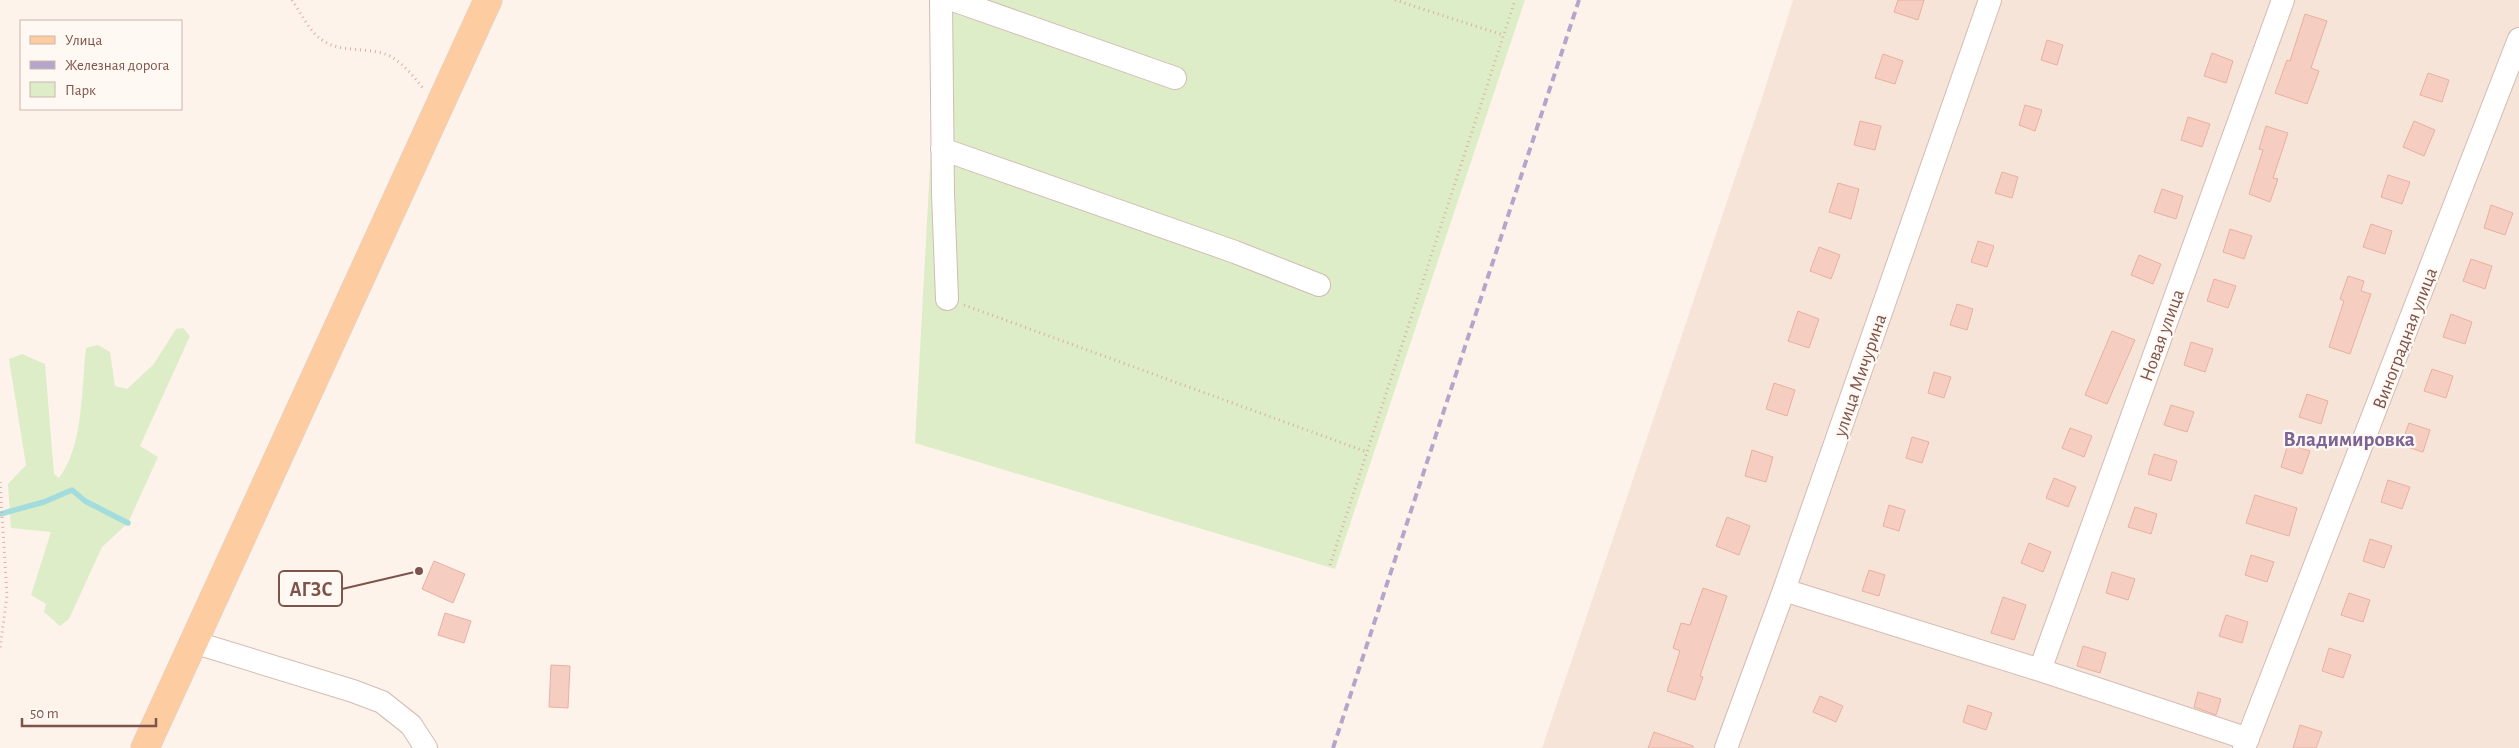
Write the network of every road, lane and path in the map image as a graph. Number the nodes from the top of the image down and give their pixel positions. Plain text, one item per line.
1 (292, 0) edge
2 (488, 0) edge
3 (941, 0) edge
4 (953, 0) edge
5 (1395, 0) edge
6 (1515, 0) edge
7 (1990, 0) edge
8 (2283, 0) edge
9 (1503, 35) junction
10 (2519, 39) edge
11 (1175, 78) dead end
12 (439, 106) junction
13 (942, 148) junction
14 (1319, 285) dead end
15 (947, 299) joint
16 (1367, 452) junction
17 (0, 482) edge
18 (1, 487) edge
19 (1, 505) edge
20 (3, 524) junction
21 (0, 528) edge
22 (1330, 565) dead end
23 (1784, 590) junction
24 (192, 642) junction
25 (0, 649) edge
26 (2040, 670) junction
27 (2246, 743) edge
28 (145, 748) edge
29 (426, 748) edge
30 (1726, 748) edge

1 - 12 path
2 - 12 main road
3 - 13 street
4 - 11 street
5 - 9 path
6 - 9 path
7 - 23 street, улица Мичурина
8 - 26 street, Новая улица
9 - 16 path
10 - 27 street, Виноградная улица
12 - 24 main road
13 - 14 street
13 - 15 street
15 - 16 path
16 - 22 path
17 - 18 path
18 - 19 path
19 - 20 path
20 - 21 path
20 - 25 path
23 - 26 street
23 - 30 street, улица Мичурина
24 - 28 main road
24 - 29 street
26 - 27 street

